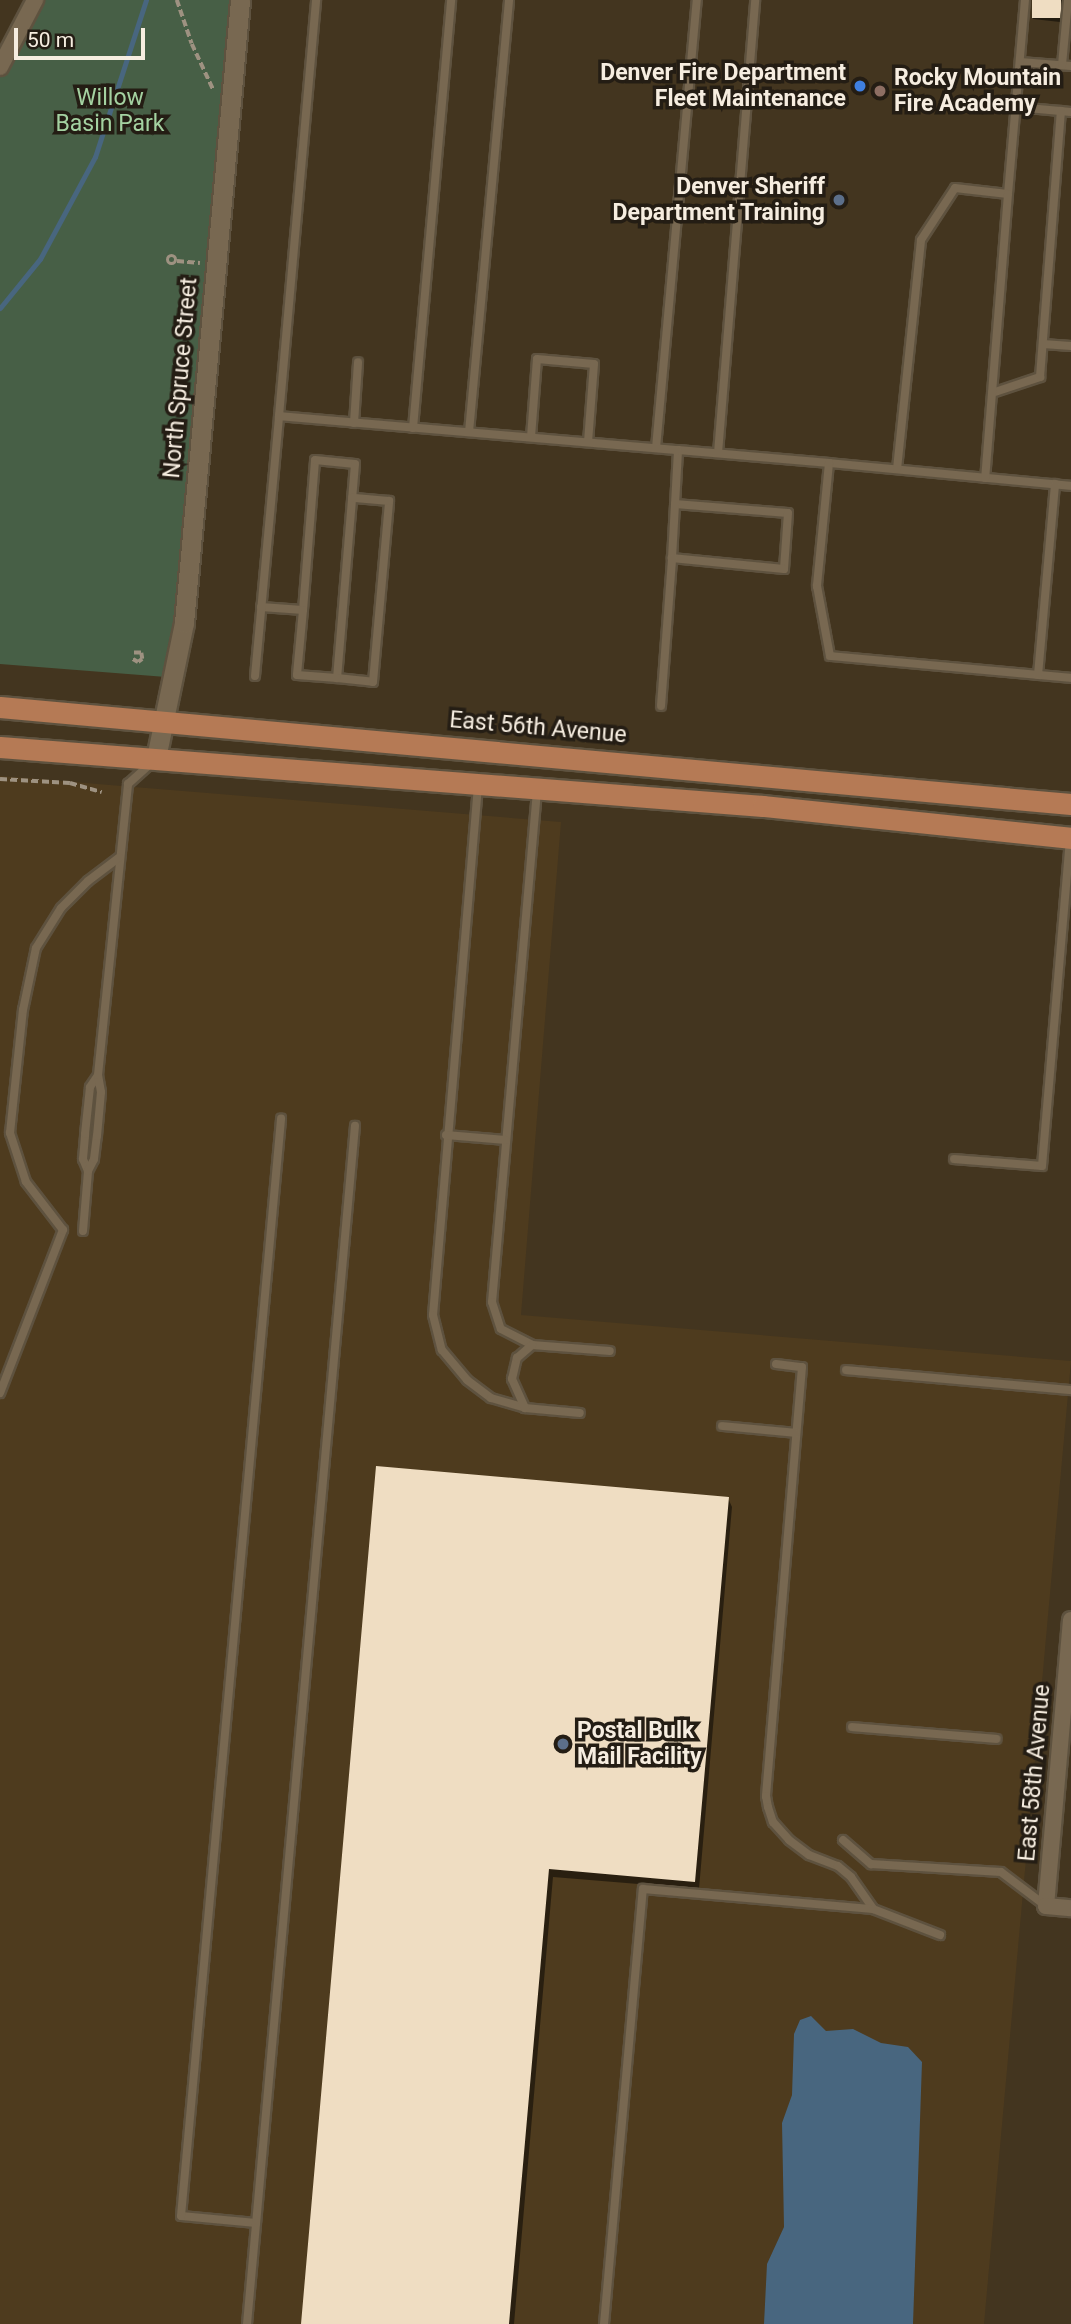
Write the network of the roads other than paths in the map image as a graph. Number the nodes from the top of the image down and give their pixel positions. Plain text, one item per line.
1 (35, 0) edge
2 (240, 0) edge
3 (316, 0) edge
4 (450, 0) edge
5 (509, 0) edge
6 (697, 0) edge
7 (755, 0) edge
8 (1025, 0) edge
9 (1068, 0) edge
10 (1020, 62) junction
11 (1067, 65) edge
12 (0, 67) edge
13 (1017, 107) junction
14 (1066, 112) edge
15 (1008, 194) junction
16 (1043, 344) junction
17 (1071, 346) edge
18 (358, 362) dead end
19 (992, 393) junction
20 (279, 416) junction
21 (354, 423) junction
22 (414, 428) junction
23 (469, 432) junction
24 (531, 437) junction
25 (588, 442) junction
26 (656, 448) junction
27 (678, 450) junction
28 (718, 453) junction
29 (829, 463) junction
30 (897, 469) junction
31 (985, 478) junction
32 (1055, 484) junction
33 (1071, 486) edge
34 (352, 498) junction
35 (675, 504) junction
36 (672, 558) junction
37 (261, 607) junction
38 (303, 610) junction
39 (1038, 675) junction
40 (255, 676) dead end
41 (337, 678) junction
42 (1071, 678) edge
43 (661, 706) dead end
44 (0, 707) edge
45 (165, 720) junction
46 (0, 747) edge
47 (156, 758) junction
48 (478, 786) junction
49 (537, 791) junction
50 (1071, 804) edge
51 (1070, 838) edge
52 (119, 858) junction
53 (281, 1119) dead end
54 (355, 1126) dead end
55 (446, 1135) junction
56 (506, 1140) junction
57 (954, 1159) dead end
58 (83, 1231) dead end
59 (532, 1345) junction
60 (610, 1351) dead end
61 (776, 1364) dead end
62 (846, 1370) dead end
63 (1071, 1390) edge
64 (0, 1393) edge
65 (526, 1408) junction
66 (580, 1413) dead end
67 (722, 1426) dead end
68 (796, 1433) junction
69 (1071, 1620) edge
70 (852, 1727) dead end
71 (997, 1740) dead end
72 (842, 1840) dead end
73 (1046, 1906) junction
74 (1071, 1908) edge
75 (873, 1909) junction
76 (940, 1935) dead end
77 (256, 2223) junction
78 (247, 2324) edge
79 (604, 2324) edge

1 - 12 street
2 - 45 street, North Spruce Street
3 - 20 lane
4 - 22 lane
5 - 23 lane
6 - 26 lane
7 - 28 lane
8 - 10 lane
9 - 11 lane
10 - 11 lane
10 - 13 lane
13 - 14 lane
13 - 15 lane
14 - 16 lane
15 - 19 lane
15 - 30 lane
16 - 17 lane
16 - 19 lane
18 - 21 lane
19 - 31 lane
20 - 21 lane
20 - 37 lane
21 - 22 lane
22 - 23 lane
23 - 24 lane
24 - 25 lane
24 - 25 lane
25 - 26 lane
26 - 27 lane
27 - 28 lane
27 - 35 lane
28 - 29 lane
29 - 30 lane
29 - 39 lane
30 - 31 lane
31 - 32 lane
32 - 33 lane
32 - 39 lane
34 - 38 lane
34 - 41 lane
34 - 41 lane
35 - 36 lane
35 - 36 lane
36 - 43 lane
37 - 38 lane
37 - 40 lane
38 - 41 lane
39 - 42 lane
44 - 45 main road, East 56th Avenue
45 - 47 street, North Spruce Street
45 - 50 main road, East 56th Avenue
46 - 47 main road
47 - 48 main road
47 - 52 lane
48 - 49 main road
48 - 55 lane
49 - 51 main road
49 - 56 lane
51 - 57 lane
52 - 58 lane
52 - 64 lane
53 - 77 lane
54 - 77 lane
55 - 56 lane
55 - 65 lane
56 - 59 lane
59 - 60 lane
59 - 65 lane
61 - 68 lane
62 - 63 lane
65 - 66 lane
67 - 68 lane
68 - 75 lane
69 - 73 street, East 58th Avenue
70 - 71 lane
72 - 73 lane
73 - 74 street
75 - 76 lane
75 - 79 lane
77 - 78 lane

